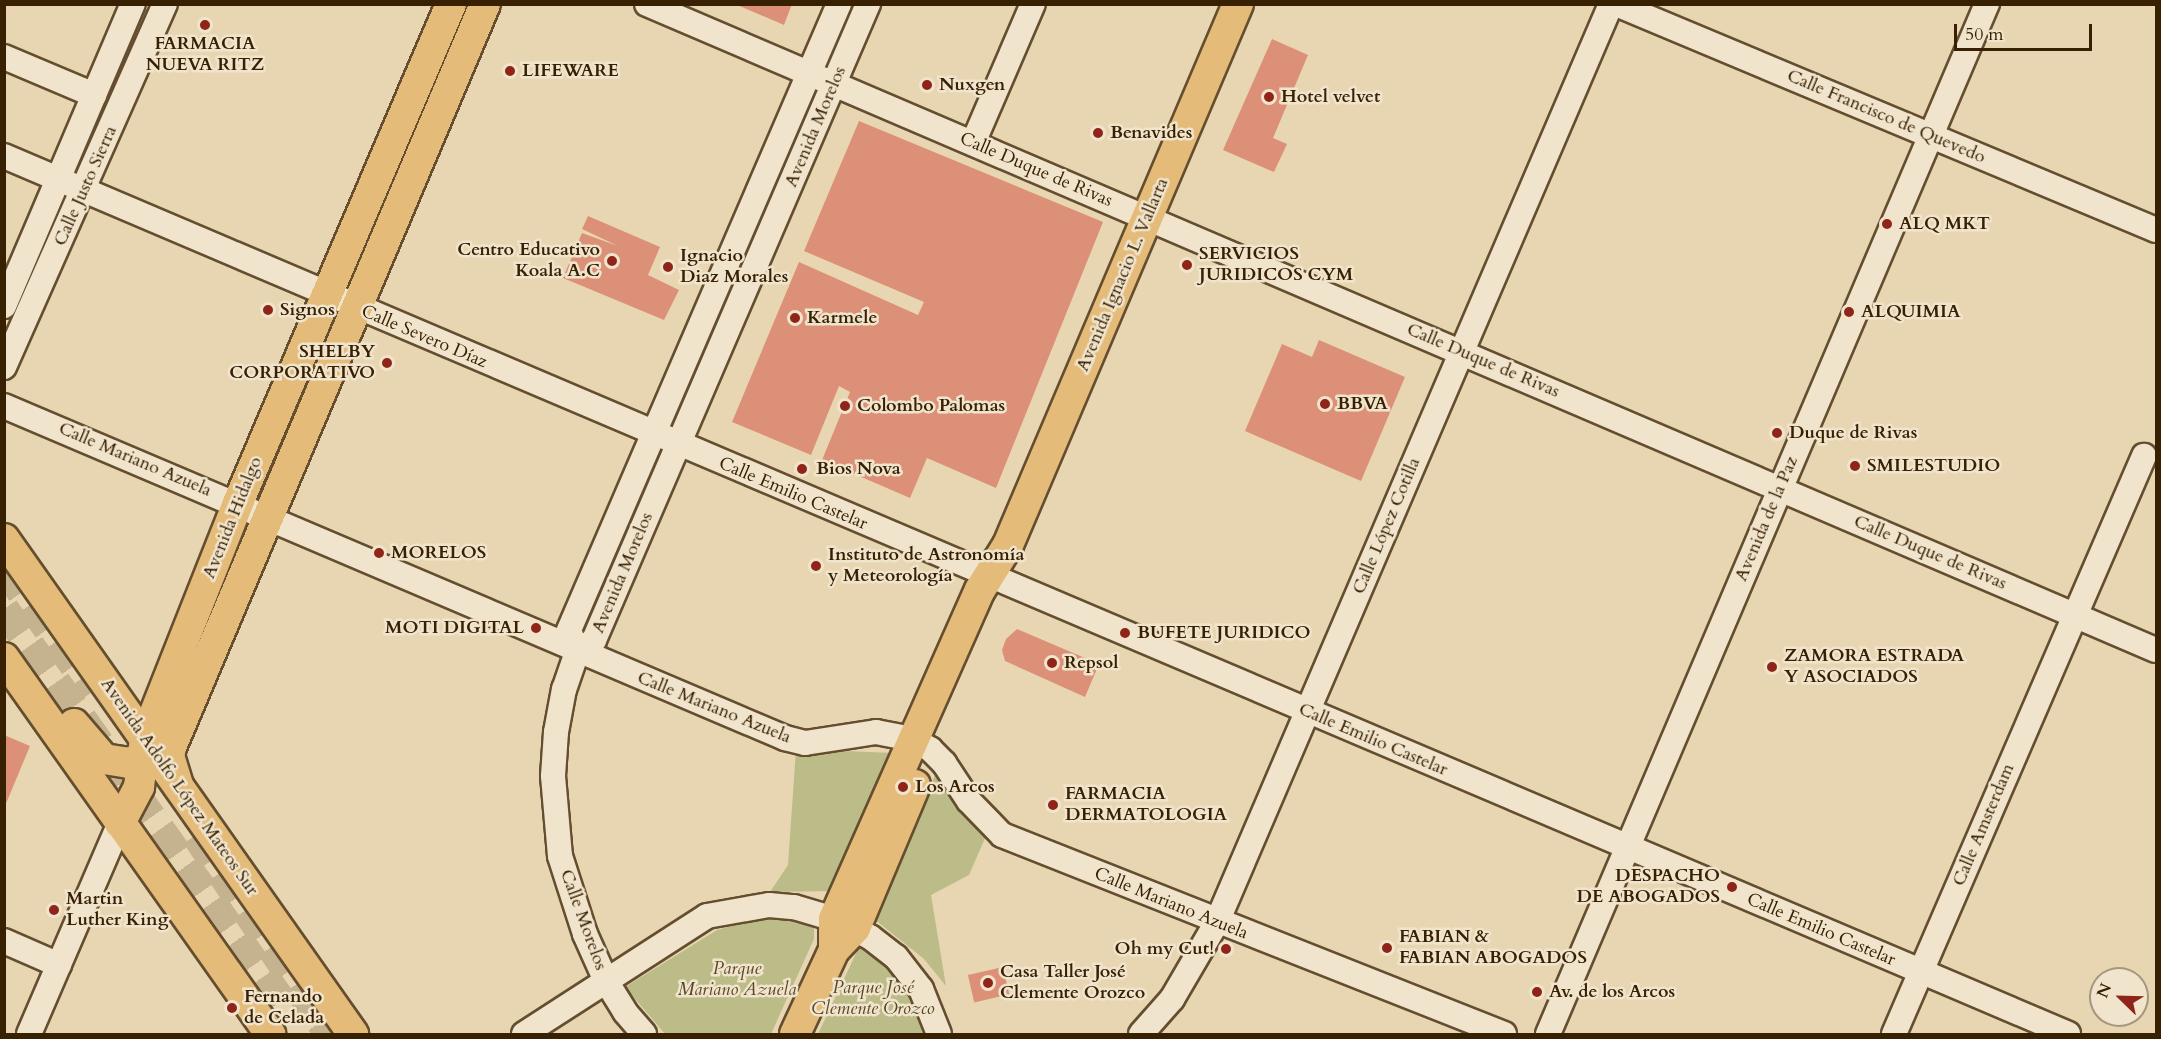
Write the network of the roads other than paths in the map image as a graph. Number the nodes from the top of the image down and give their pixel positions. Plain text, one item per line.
1 (133, 4) edge
2 (165, 4) edge
3 (452, 4) edge
4 (468, 4) edge
5 (485, 4) edge
6 (647, 4) edge
7 (839, 4) edge
8 (868, 4) edge
9 (1033, 4) edge
10 (1238, 4) edge
11 (1611, 4) edge
12 (1616, 4) edge
13 (1987, 4) edge
14 (4, 57) edge
15 (809, 73) junction
16 (834, 84) junction
17 (94, 95) junction
18 (1931, 135) junction
19 (973, 143) junction
20 (4, 156) edge
21 (57, 179) junction
22 (85, 190) junction
23 (1147, 218) junction
24 (2157, 230) edge
25 (359, 260) tunnel mouth
26 (327, 295) junction
27 (4, 306) edge
28 (357, 309) junction
29 (1462, 352) junction
30 (4, 367) edge
31 (4, 406) edge
32 (653, 435) junction
33 (678, 445) junction
34 (2144, 456) dead end
35 (1780, 489) junction
36 (238, 503) junction
37 (269, 516) junction
38 (4, 539) edge
39 (994, 579) junction
40 (2075, 615) junction
41 (2157, 650) edge
42 (4, 651) edge
43 (578, 652) junction
44 (4, 658) edge
45 (1307, 712) junction
46 (921, 744) junction
47 (144, 747) junction
48 (178, 785) junction
49 (120, 823) junction
50 (1627, 847) junction
51 (1217, 922) junction
52 (845, 924) junction
53 (4, 941) edge
54 (59, 965) junction
55 (1920, 972) junction
56 (606, 981) junction
57 (30, 1035) edge
58 (270, 1035) edge
59 (353, 1035) edge
60 (524, 1035) edge
61 (644, 1035) edge
62 (795, 1035) edge
63 (939, 1035) edge
64 (1141, 1035) edge
65 (1504, 1035) edge
66 (1548, 1035) edge
67 (1893, 1035) edge
68 (2068, 1035) edge

1 - 17 street, Calle Justo Sierra
2 - 22 street, Calle Justo Sierra
3 - 26 main road, Avenida Hidalgo
4 - 25 main road
5 - 28 main road, Avenida Hidalgo
6 - 15 street, Calle Duque de Rivas
7 - 15 street, Avenida Morelos
8 - 16 street, Avenida Morelos
9 - 19 street
10 - 23 main road, Avenida Ignacio L. Vallarta
11 - 29 street, Calle López Cotilla
12 - 18 street, Calle Francisco de Quevedo
13 - 18 street, Avenida de la Paz
14 - 17 street
15 - 16 street, Calle Duque de Rivas
15 - 32 street, Avenida Morelos
16 - 19 street, Calle Duque de Rivas
16 - 33 street, Avenida Morelos
17 - 21 street, Calle Justo Sierra
18 - 24 street, Calle Francisco de Quevedo
18 - 35 street, Avenida de la Paz
19 - 23 street, Calle Duque de Rivas
20 - 21 street, Calle Severo Díaz
21 - 22 street, Calle Severo Díaz
21 - 27 street, Calle Justo Sierra
22 - 26 street, Calle Severo Díaz
22 - 30 street, Calle Justo Sierra
23 - 29 street, Calle Duque de Rivas
23 - 39 main road, Avenida Ignacio L. Vallarta
26 - 28 street, Calle Severo Díaz
26 - 36 main road, Avenida Hidalgo
28 - 32 street, Calle Severo Díaz
28 - 37 main road, Avenida Hidalgo
29 - 35 street, Calle Duque de Rivas
29 - 45 street, Calle López Cotilla
31 - 36 street, Calle Mariano Azuela
32 - 33 street, Calle Severo Díaz
32 - 43 street, Avenida Morelos
33 - 39 street, Calle Emilio Castelar
33 - 43 street, Avenida Morelos
34 - 40 street, Calle Amsterdam
35 - 40 street, Calle Duque de Rivas
35 - 50 street, Avenida de la Paz
36 - 37 street, Calle Mariano Azuela
36 - 47 main road, Avenida Hidalgo
37 - 43 street, Calle Mariano Azuela
37 - 48 main road, Avenida Hidalgo
38 - 47 main road, Avenida Adolfo López Mateos Sur
39 - 45 street, Calle Emilio Castelar
39 - 46 main road, Avenida Ignacio L. Vallarta
40 - 41 street, Calle Duque de Rivas
40 - 55 street, Calle Amsterdam
42 - 47 main road
43 - 46 street, Calle Mariano Azuela
43 - 56 street, Calle Morelos
44 - 49 main road
45 - 50 street, Calle Emilio Castelar
45 - 51 street, Calle López Cotilla
46 - 51 street, Calle Mariano Azuela
46 - 52 main road, Avenida Ignacio L. Vallarta
47 - 48 main road, Avenida Adolfo López Mateos Sur
47 - 49 main road, Avenida Hidalgo
48 - 59 main road, Avenida Adolfo López Mateos Sur
49 - 54 street, Avenida Hidalgo
49 - 58 main road
50 - 55 street, Calle Emilio Castelar
50 - 66 street, Avenida de la Paz
51 - 64 street, Calle López Cotilla
51 - 65 street, Calle Mariano Azuela
52 - 56 street
52 - 62 main road, Avenida Ignacio L. Vallarta
52 - 63 street
53 - 54 street
54 - 57 street, Avenida Hidalgo
55 - 67 street, Calle Amsterdam
55 - 68 street, Calle Emilio Castelar
56 - 60 street
56 - 61 street, Calle Morelos

